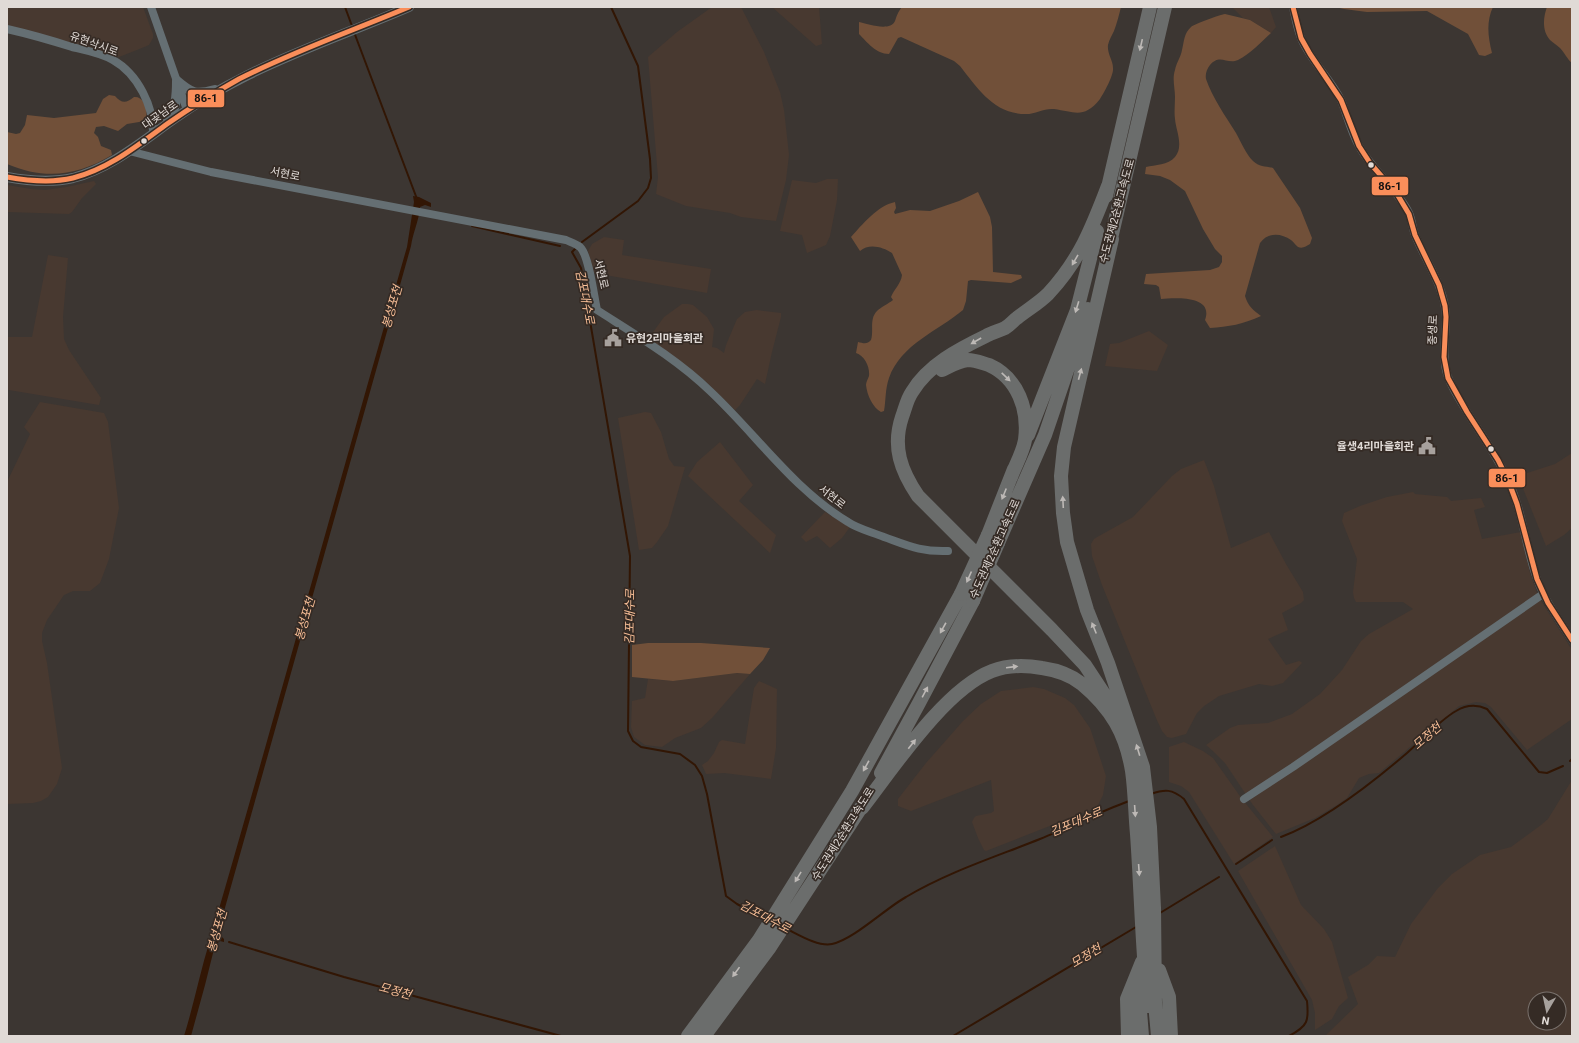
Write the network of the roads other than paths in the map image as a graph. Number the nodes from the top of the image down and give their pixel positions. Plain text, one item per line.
1 (151, 7) edge
2 (409, 7) edge
3 (1150, 7) edge
4 (1165, 7) edge
5 (1293, 7) edge
6 (7, 29) edge
7 (177, 81) junction
8 (224, 88) junction
9 (188, 110) junction
10 (166, 125) junction
11 (153, 134) junction
12 (129, 151) junction
13 (7, 177) edge
14 (1108, 186) junction
15 (1112, 239) junction
16 (1011, 477) junction
17 (993, 539) junction
18 (948, 551) dead end
19 (1543, 594) junction
20 (967, 597) junction
21 (1572, 640) edge
22 (1113, 717) junction
23 (1128, 719) junction
24 (1140, 789) junction
25 (1244, 799) dead end
26 (862, 808) junction
27 (1143, 829) junction
28 (783, 914) junction
29 (764, 944) junction
30 (1147, 958) junction
31 (688, 1036) edge
32 (704, 1036) edge
33 (1128, 1036) edge
34 (1135, 1036) edge
35 (1142, 1036) edge
36 (1149, 1036) edge
37 (1158, 1036) edge
38 (1164, 1036) edge
39 (1171, 1036) edge

1 - 7 street
2 - 8 street, 대곶남로
3 -> 14 highway, 수도권제2순환고속도로
4 - 15 highway, 수도권제2순환고속도로
5 - 19 street, 종생로
6 - 11 street, 유현삭시로
7 - 8 street
7 - 9 street
7 - 10 street
8 - 9 street, 대곶남로
9 - 10 street, 대곶남로
10 - 11 street, 대곶남로
11 - 12 street, 대곶남로
12 - 13 street, 대곶남로
12 - 18 street, 서현로
14 -> 16 highway, 수도권제2순환고속도로
14 -> 22 highway
15 - 17 highway, 수도권제2순환고속도로
23 -> 15 highway
16 -> 17 highway, 수도권제2순환고속도로
23 -> 16 highway
17 - 20 highway, 수도권제2순환고속도로, bridge
19 - 21 street, 종생로
19 - 25 street
26 -> 20 highway, 수도권제2순환고속도로
20 -> 28 highway, 수도권제2순환고속도로
22 - 24 highway
26 -> 22 highway
24 -> 23 highway
24 - 27 highway
26 - 28 highway, 수도권제2순환고속도로
27 -> 30 highway
27 - 30 highway
28 - 29 highway, 수도권제2순환고속도로
29 -> 31 highway, 수도권제2순환고속도로
29 - 32 highway, 수도권제2순환고속도로
30 - 33 highway
30 - 34 highway
30 - 35 highway
30 - 36 highway
30 - 37 highway
30 - 38 highway
30 - 39 highway

